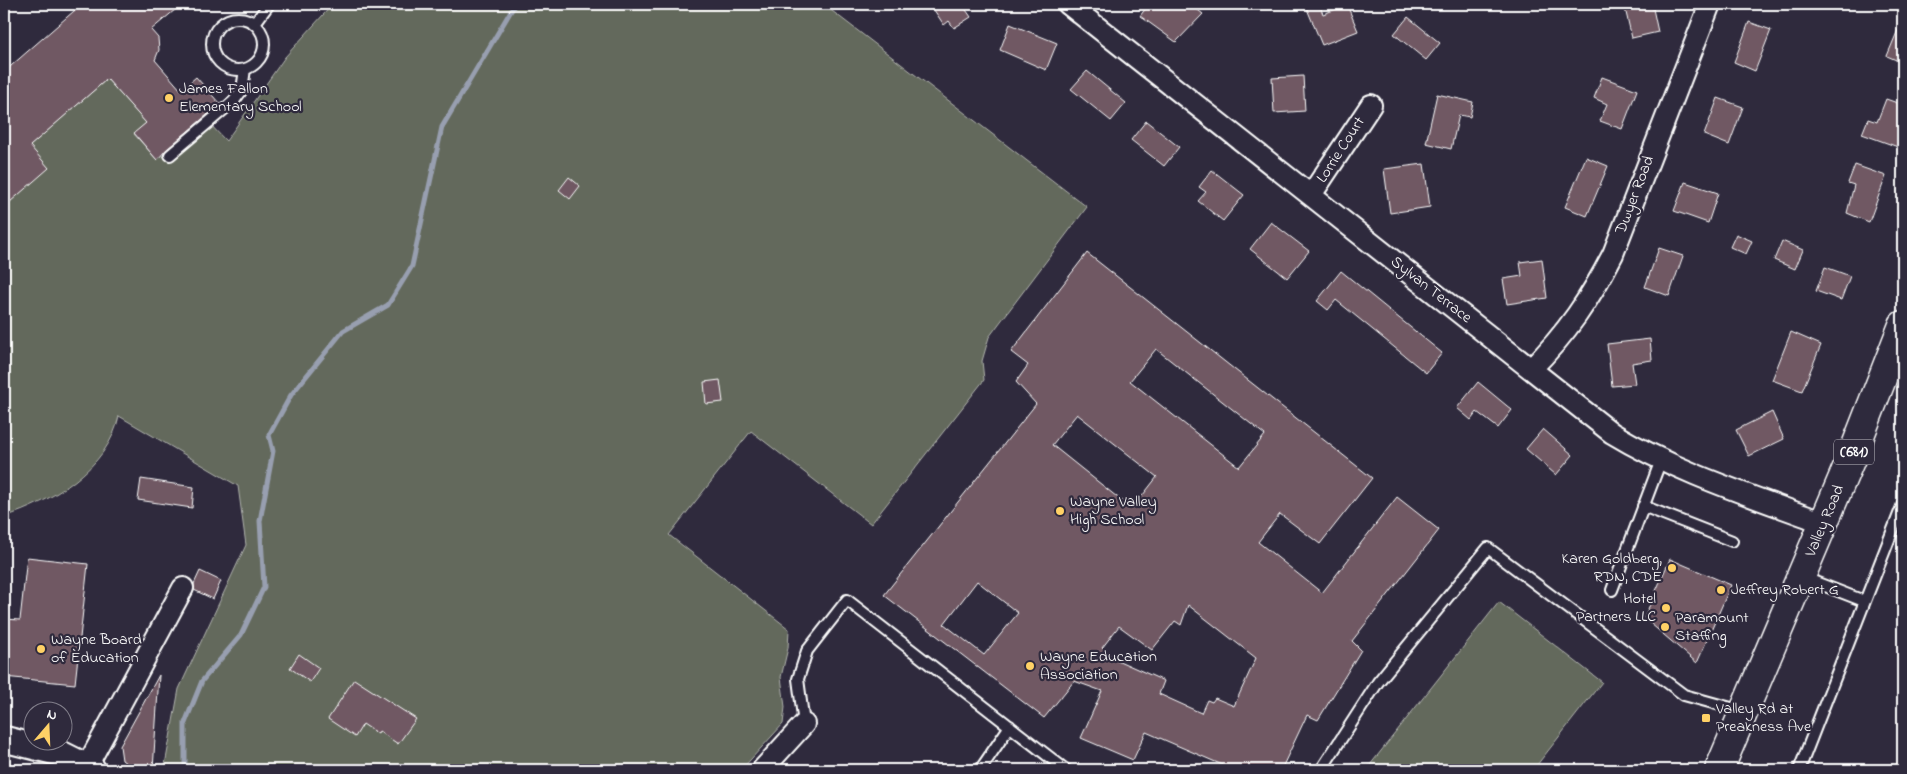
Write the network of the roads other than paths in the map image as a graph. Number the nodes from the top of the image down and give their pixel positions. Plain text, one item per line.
1 (269, 4) edge
2 (1068, 4) edge
3 (1710, 4) edge
4 (255, 23) junction
5 (246, 69) junction
6 (1371, 105) dead end
7 (170, 156) dead end
8 (1312, 196) junction
9 (1901, 336) edge
10 (1531, 369) junction
11 (1661, 460) junction
12 (1903, 504) edge
13 (1643, 506) junction
14 (1824, 524) junction
15 (1732, 541) dead end
16 (1802, 577) junction
17 (183, 588) dead end
18 (1612, 590) dead end
19 (1864, 601) junction
20 (1745, 711) junction
21 (804, 724) joint
22 (1010, 726) junction
23 (4, 739) edge
24 (90, 768) edge
25 (762, 770) edge
26 (980, 770) edge
27 (1066, 770) edge
28 (1321, 770) edge
29 (1719, 770) edge
30 (1799, 770) edge

1 - 4 lane
2 - 8 street, Sylvan Terrace
3 - 10 street, Dwyer Road
4 - 5 lane
4 - 5 lane
5 - 7 lane
6 - 8 street, Lorrie Court
8 - 10 street, Sylvan Terrace
9 - 14 main road, Valley Road / (681)
10 - 11 street, Sylvan Terrace
11 - 13 lane
11 - 14 street, Sylvan Terrace
12 - 19 lane
13 - 15 lane
13 - 18 lane
14 - 16 main road, Valley Road / (681)
16 - 19 lane
16 - 20 main road, Valley Road / (681)
17 - 24 street
19 - 30 lane
20 - 28 lane
20 - 29 main road, Valley Road / (681)
21 - 22 lane
21 - 25 street
22 - 26 lane
22 - 27 lane
23 - 24 street

